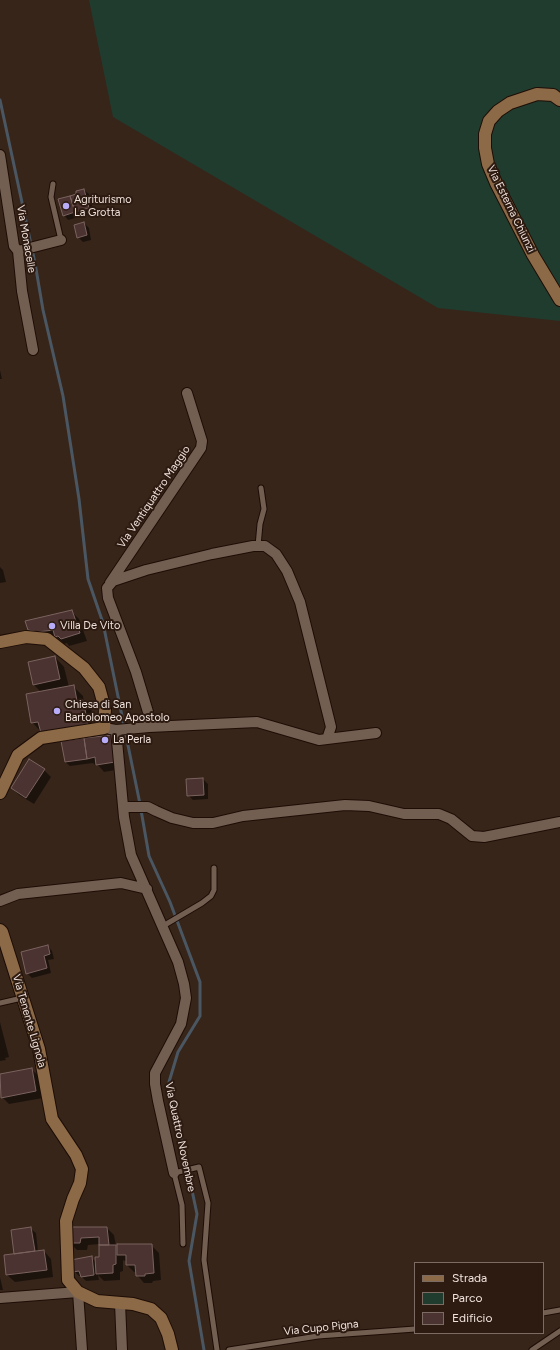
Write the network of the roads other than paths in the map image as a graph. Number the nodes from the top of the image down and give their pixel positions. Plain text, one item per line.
1 (560, 100) edge
2 (0, 155) edge
3 (53, 184) dead end
4 (61, 240) joint
5 (18, 251) junction
6 (560, 300) edge
7 (33, 350) dead end
8 (187, 393) dead end
9 (261, 488) dead end
10 (258, 546) junction
11 (110, 584) junction
12 (0, 642) edge
13 (149, 727) junction
14 (104, 728) junction
15 (116, 730) junction
16 (376, 733) dead end
17 (327, 739) junction
18 (0, 793) edge
19 (123, 806) junction
20 (560, 822) edge
21 (214, 868) dead end
22 (147, 889) junction
23 (0, 901) edge
24 (167, 924) junction
25 (0, 930) edge
26 (23, 998) junction
27 (0, 1002) edge
28 (174, 1173) junction
29 (183, 1244) dead end
30 (78, 1292) junction
31 (0, 1298) edge
32 (120, 1303) junction
33 (560, 1310) edge
34 (544, 1313) edge
35 (414, 1329) edge
36 (560, 1331) edge
37 (82, 1350) edge
38 (122, 1350) edge
39 (172, 1350) edge
40 (217, 1350) edge
41 (229, 1350) edge
42 (532, 1350) edge

1 - 6 main road, Via Esterna Chiunzi
2 - 5 street, Via Monacelle
3 - 4 lane
4 - 5 street
5 - 7 street, Via Monacelle
8 - 11 street, Via Ventiquattro Maggio
9 - 10 lane
10 - 11 street
10 - 17 street
11 - 13 street
12 - 14 main road
13 - 15 street
13 - 17 street
14 - 15 street
14 - 18 main road
15 - 19 street, Via Quattro Novembre
16 - 17 street
19 - 20 street
19 - 22 street, Via Quattro Novembre
21 - 24 lane
22 - 23 street
22 - 24 street, Via Quattro Novembre
24 - 28 street, Via Quattro Novembre
25 - 26 main road, Via Tenente Lignola
26 - 27 lane
26 - 30 main road, Via Tenente Lignola
28 - 29 lane, Via Quattro Novembre
28 - 40 lane
30 - 31 street
30 - 32 main road
30 - 37 street
32 - 38 street
32 - 39 main road
33 - 34 lane
35 - 41 lane, Via Cupo Pigna
36 - 42 lane

